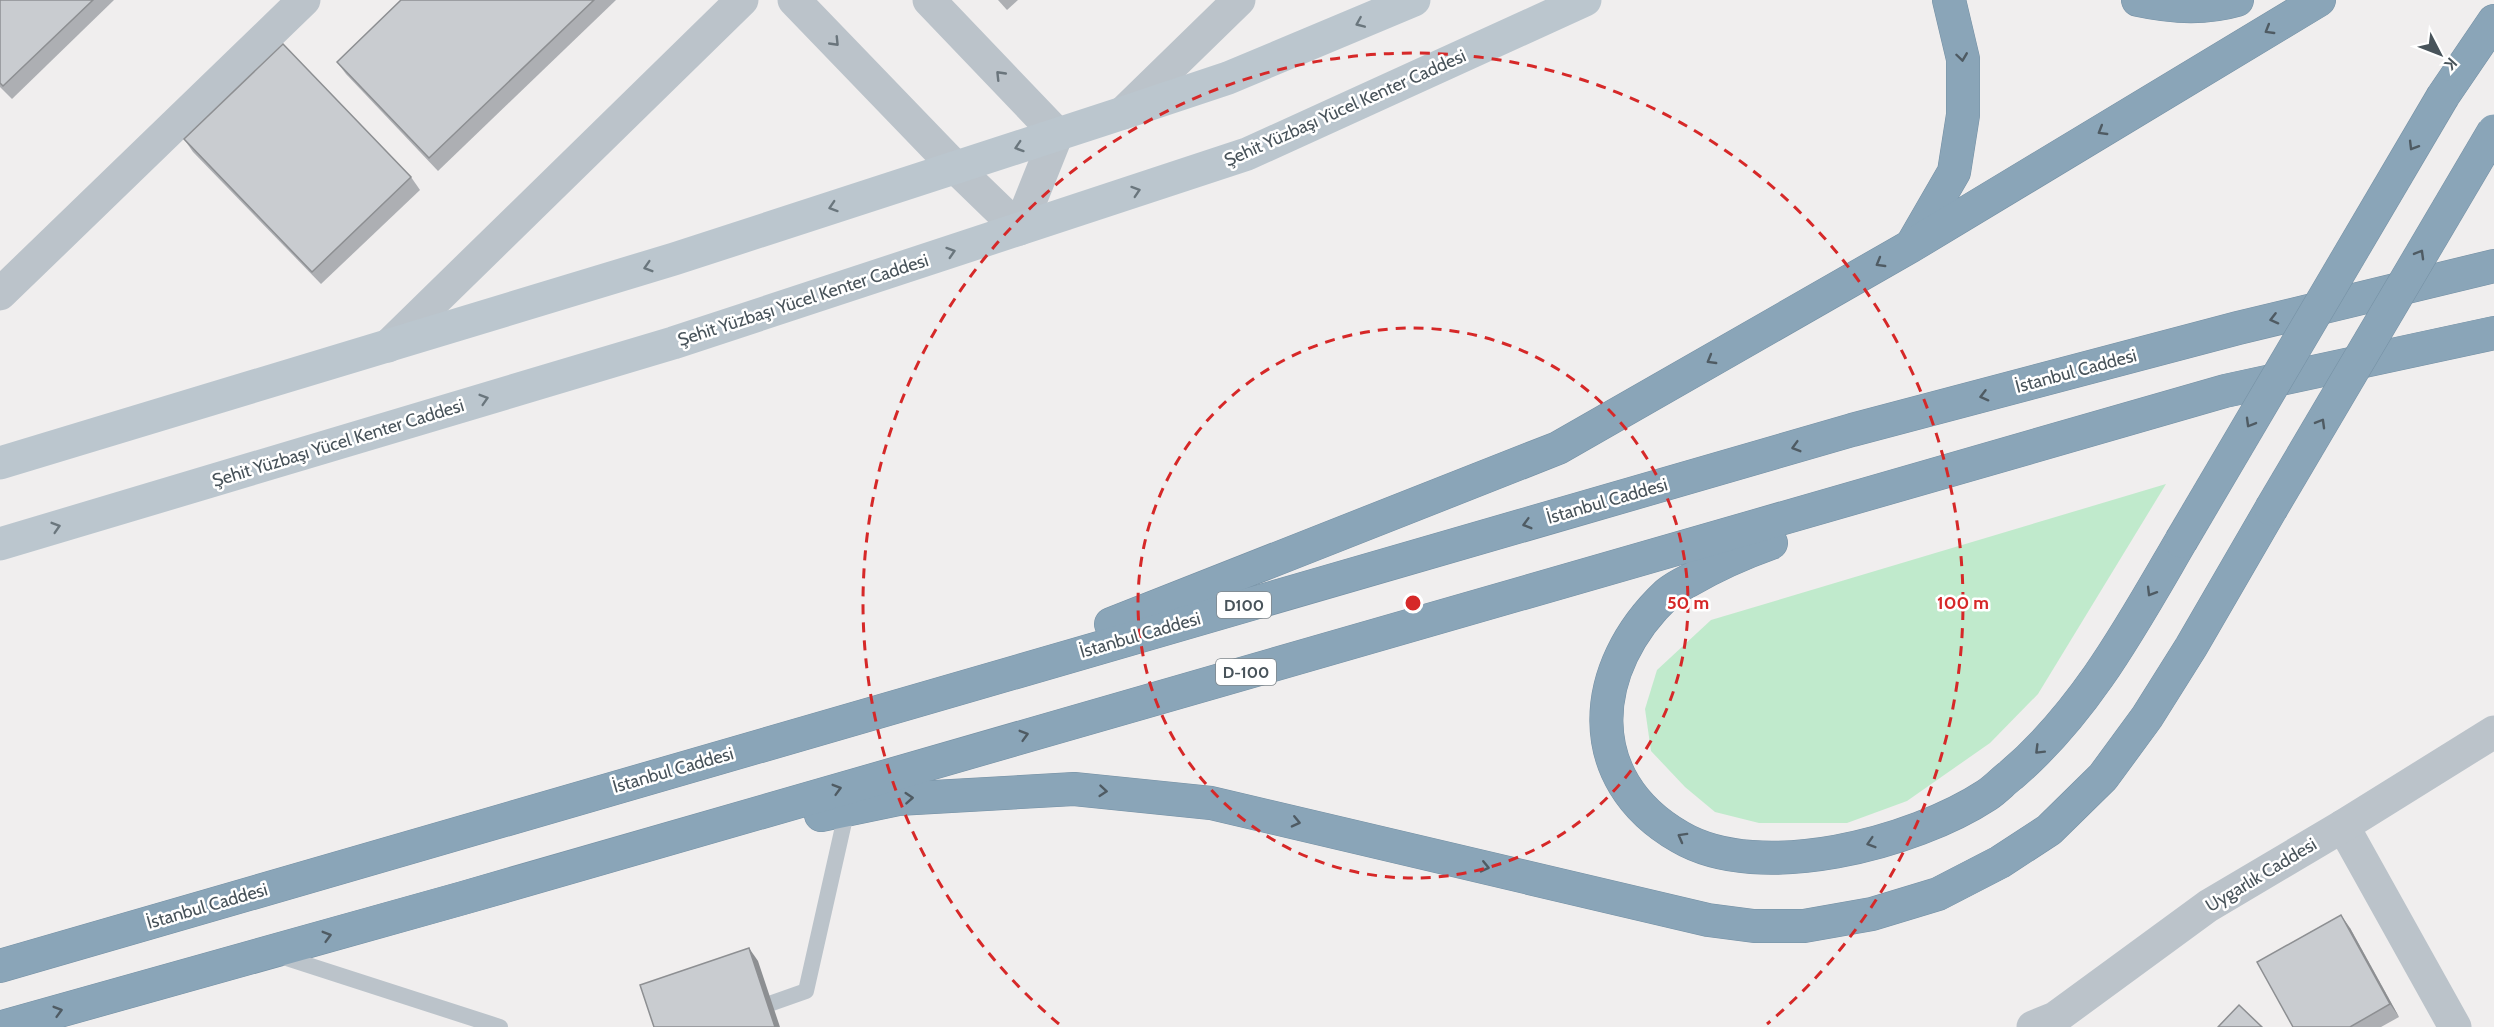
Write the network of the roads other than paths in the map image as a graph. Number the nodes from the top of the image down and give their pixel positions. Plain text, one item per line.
1 (304, 0) edge
2 (742, 0) edge
3 (794, 0) edge
4 (928, 0) edge
5 (1239, 0) edge
6 (1414, 0) edge
7 (1585, 0) edge
8 (1949, 0) edge
9 (2138, 0) edge
10 (2237, 0) edge
11 (2319, 0) edge
12 (2494, 21) edge
13 (1123, 113) junction
14 (2494, 131) edge
15 (1057, 134) junction
16 (955, 167) junction
17 (1019, 229) junction
18 (1911, 246) junction
19 (2494, 266) edge
20 (0, 294) edge
21 (2494, 333) edge
22 (388, 346) junction
23 (2225, 391) junction
24 (0, 464) edge
25 (0, 544) edge
26 (925, 697) junction
27 (2494, 732) edge
28 (847, 809) junction
29 (2343, 826) junction
30 (462, 898) junction
31 (268, 952) junction
32 (0, 966) edge
33 (772, 1003) dead end
34 (2047, 1024) edge
35 (2, 1027) edge
36 (500, 1027) edge
37 (2455, 1027) edge

1 - 20 street
2 - 22 street
3 -> 16 street
15 -> 4 street
5 - 13 street
6 -> 13 street
17 -> 7 street, Şehit Yüzbaşı Yücel Kenter Caddesi
8 -> 18 highway
9 - 10 highway
11 -> 18 highway
12 -> 23 highway, bridge
13 - 15 street
28 -> 14 highway, bridge
15 -> 16 street
15 - 17 street
16 - 17 street
16 -> 22 street
25 -> 17 street, Şehit Yüzbaşı Yücel Kenter Caddesi
18 -> 26 highway
19 -> 26 highway, İstanbul Caddesi / D100
21 - 23 highway, D-100
22 - 24 street
30 -> 23 highway, D-100
26 - 32 highway, İstanbul Caddesi / D100
27 - 29 street, Uygarlık Caddesi
28 - 30 highway
28 - 33 lane
29 - 34 street, Uygarlık Caddesi
29 - 37 street
31 -> 30 highway, D-100
35 -> 31 highway, D-100
31 - 36 lane

